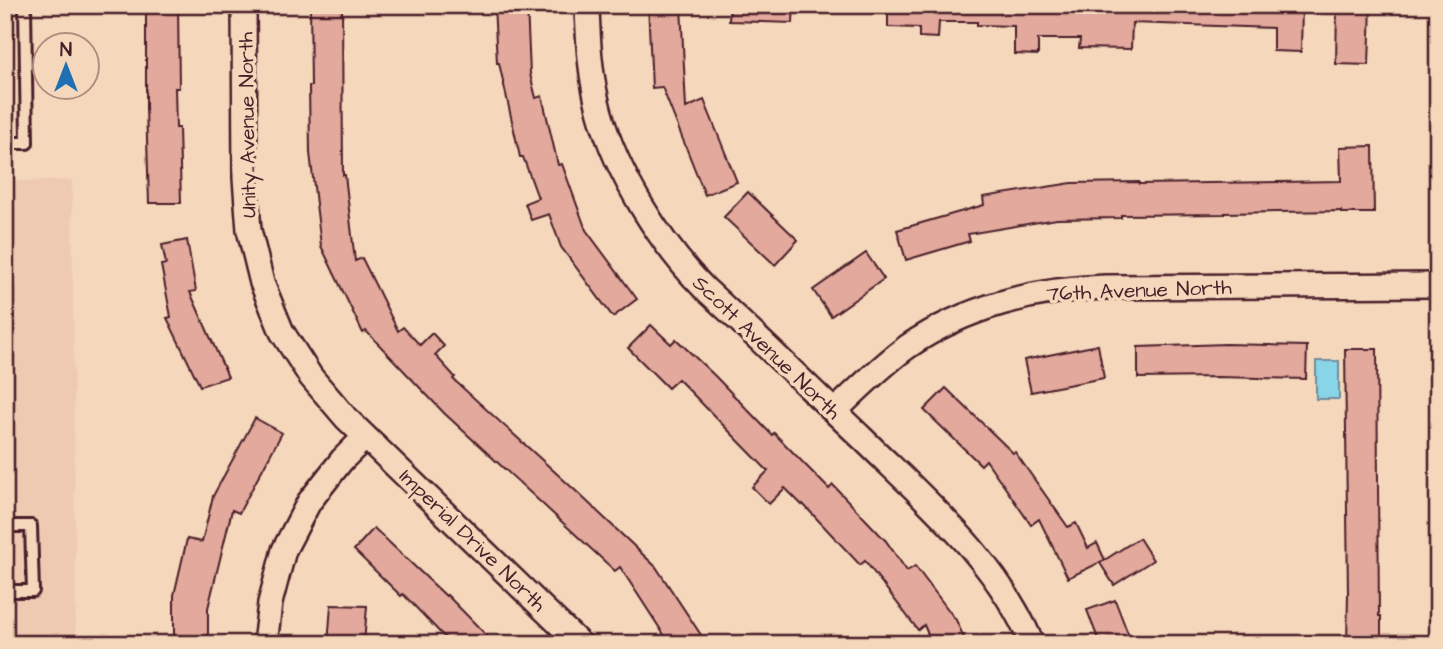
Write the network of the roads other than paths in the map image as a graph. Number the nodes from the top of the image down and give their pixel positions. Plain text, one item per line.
1 (24, 5) edge
2 (244, 5) edge
3 (587, 5) edge
4 (5, 143) edge
5 (1438, 285) edge
6 (835, 411) junction
7 (365, 437) junction
8 (5, 526) edge
9 (5, 591) edge
10 (265, 644) edge
11 (580, 644) edge
12 (1032, 644) edge

1 - 4 lane
2 - 7 street, Unity Avenue North
3 - 6 street, Scott Avenue North
5 - 6 street, 76th Avenue North
6 - 12 street, Scott Avenue North
7 - 10 street
7 - 11 street, Imperial Drive North
8 - 9 lane

